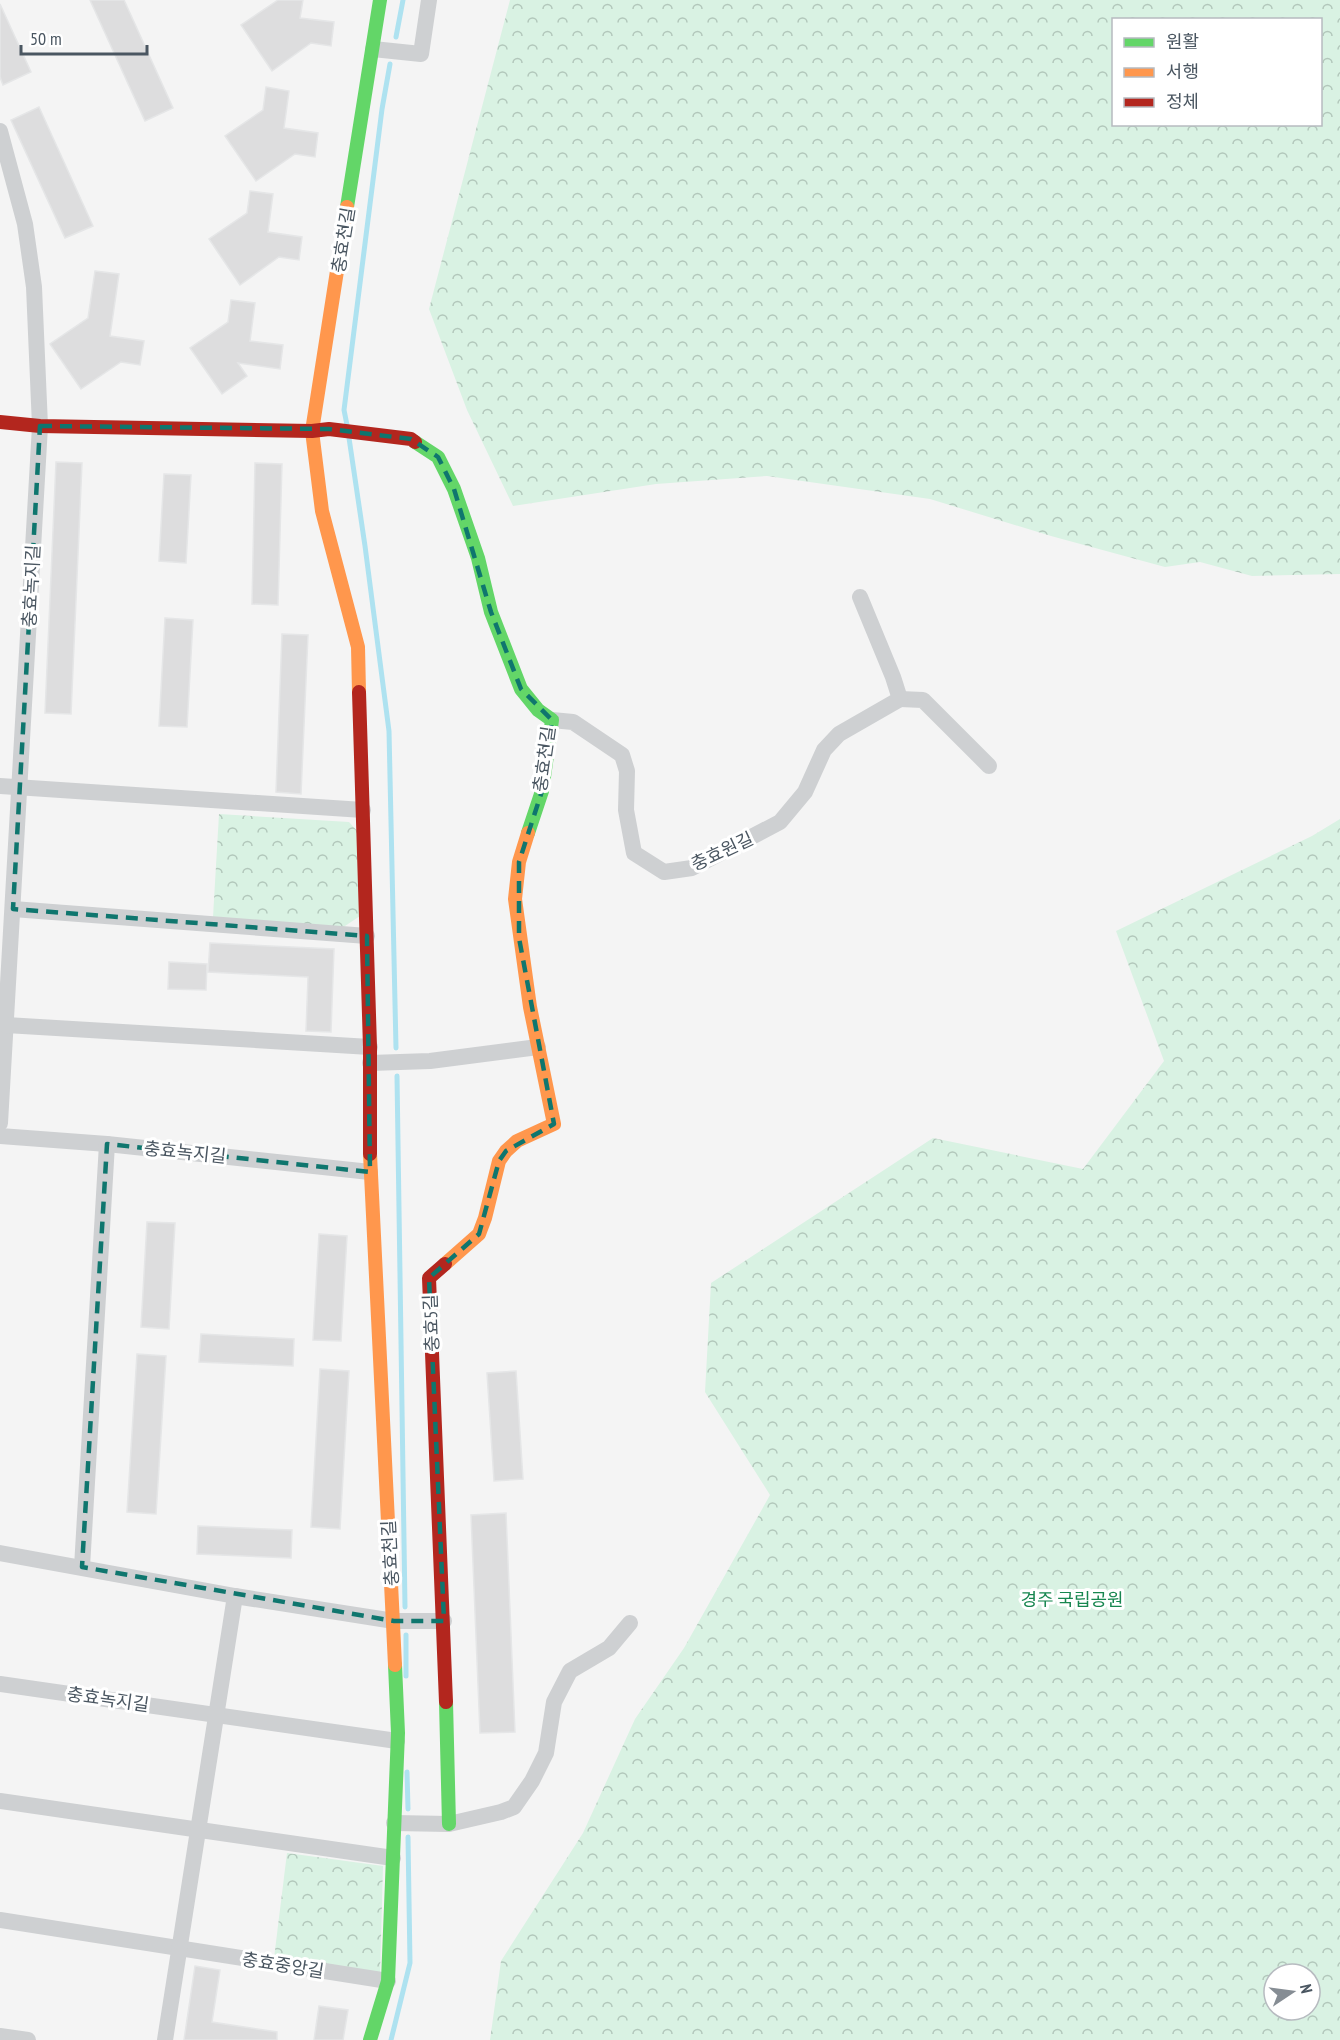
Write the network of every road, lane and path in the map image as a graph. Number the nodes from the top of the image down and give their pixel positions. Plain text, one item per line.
1 (380, 0) edge
2 (429, 0) edge
3 (373, 49) junction
4 (0, 131) edge
5 (0, 422) edge
6 (40, 426) junction
7 (312, 431) junction
8 (860, 597) dead end
9 (900, 699) junction
10 (552, 720) junction
11 (989, 766) dead end
12 (0, 786) edge
13 (20, 788) junction
14 (363, 810) junction
15 (13, 909) junction
16 (367, 936) junction
17 (6, 1025) junction
18 (538, 1047) junction
19 (370, 1055) junction
20 (0, 1123) edge
21 (0, 1136) edge
22 (107, 1144) junction
23 (370, 1172) junction
24 (0, 1553) edge
25 (82, 1567) junction
26 (235, 1596) junction
27 (444, 1621) junction
28 (394, 1622) junction
29 (630, 1623) dead end
30 (0, 1684) edge
31 (216, 1714) junction
32 (397, 1741) junction
33 (0, 1801) edge
34 (394, 1823) junction
35 (450, 1824) junction
36 (198, 1831) junction
37 (393, 1858) junction
38 (0, 1920) edge
39 (179, 1948) junction
40 (388, 1981) junction
41 (0, 2036) edge
42 (27, 2040) edge
43 (165, 2040) edge
44 (370, 2040) edge

1 - 3 street, 충효천길
2 - 3 street
3 - 7 street, 충효천길
4 - 6 street, 충효녹지길
5 - 6 street
6 - 7 street
6 - 13 street, 충효녹지길
7 - 10 street, 충효천길
7 - 14 street, 충효천길
8 - 9 street
9 - 10 street, 충효원길
9 - 11 street
10 - 18 street, 충효천길
12 - 13 street
13 - 14 street
13 - 15 street, 충효녹지길
14 - 16 street, 충효천길
15 - 16 street
15 - 17 street, 충효녹지길
16 - 19 street, 충효천길
17 - 19 street
17 - 20 street, 충효녹지길
18 - 19 street
18 - 27 street, 충효5길
19 - 23 street, 충효천길
21 - 22 street, 충효녹지길
22 - 23 street, 충효녹지길
22 - 25 street
23 - 28 street, 충효천길
24 - 25 street
25 - 26 street
26 - 28 street
26 - 31 street
27 - 28 street
27 - 35 street, 충효5길
28 - 32 street, 충효천길
29 - 35 street
30 - 31 street, 충효녹지길
31 - 32 street
31 - 36 street
32 - 34 street, 충효천길
33 - 36 street
34 - 35 street
34 - 37 street, 충효천길
36 - 37 street
36 - 39 street
37 - 40 street, 충효천길
38 - 39 street
39 - 40 street, 충효중앙길
39 - 43 street
40 - 44 street, 충효천길
41 - 42 street

